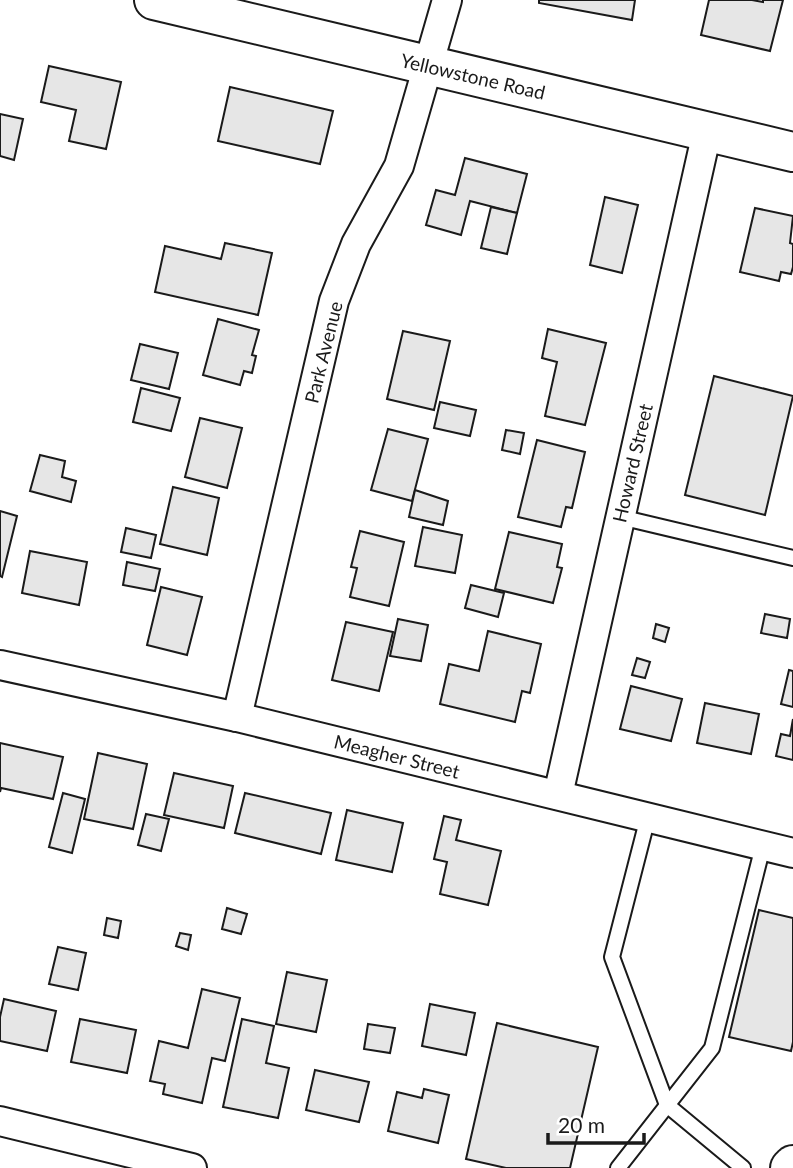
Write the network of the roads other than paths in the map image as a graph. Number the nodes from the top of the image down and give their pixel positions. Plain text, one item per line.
1 (154, 0) edge
2 (447, 0) edge
3 (430, 66) junction
4 (707, 132) junction
5 (793, 152) edge
6 (620, 517) junction
7 (793, 558) edge
8 (0, 665) edge
9 (237, 718) junction
10 (558, 795) junction
11 (648, 817) junction
12 (763, 846) junction
13 (793, 853) edge
14 (667, 1105) junction
15 (0, 1121) edge
16 (192, 1168) edge
17 (618, 1168) edge
18 (743, 1168) edge

1 - 3 street, Yellowstone Road
2 - 3 street, Park Avenue
3 - 4 street, Yellowstone Road
3 - 9 street, Park Avenue
4 - 5 street, Yellowstone Road
4 - 6 street, Howard Street
6 - 7 lane
6 - 10 street, Howard Street
8 - 9 street, Meagher Street
9 - 10 street, Meagher Street
10 - 11 street, Meagher Street
11 - 12 street, Meagher Street
11 - 14 lane
12 - 13 street, Meagher Street
12 - 14 lane
14 - 17 lane
14 - 18 lane
15 - 16 street

